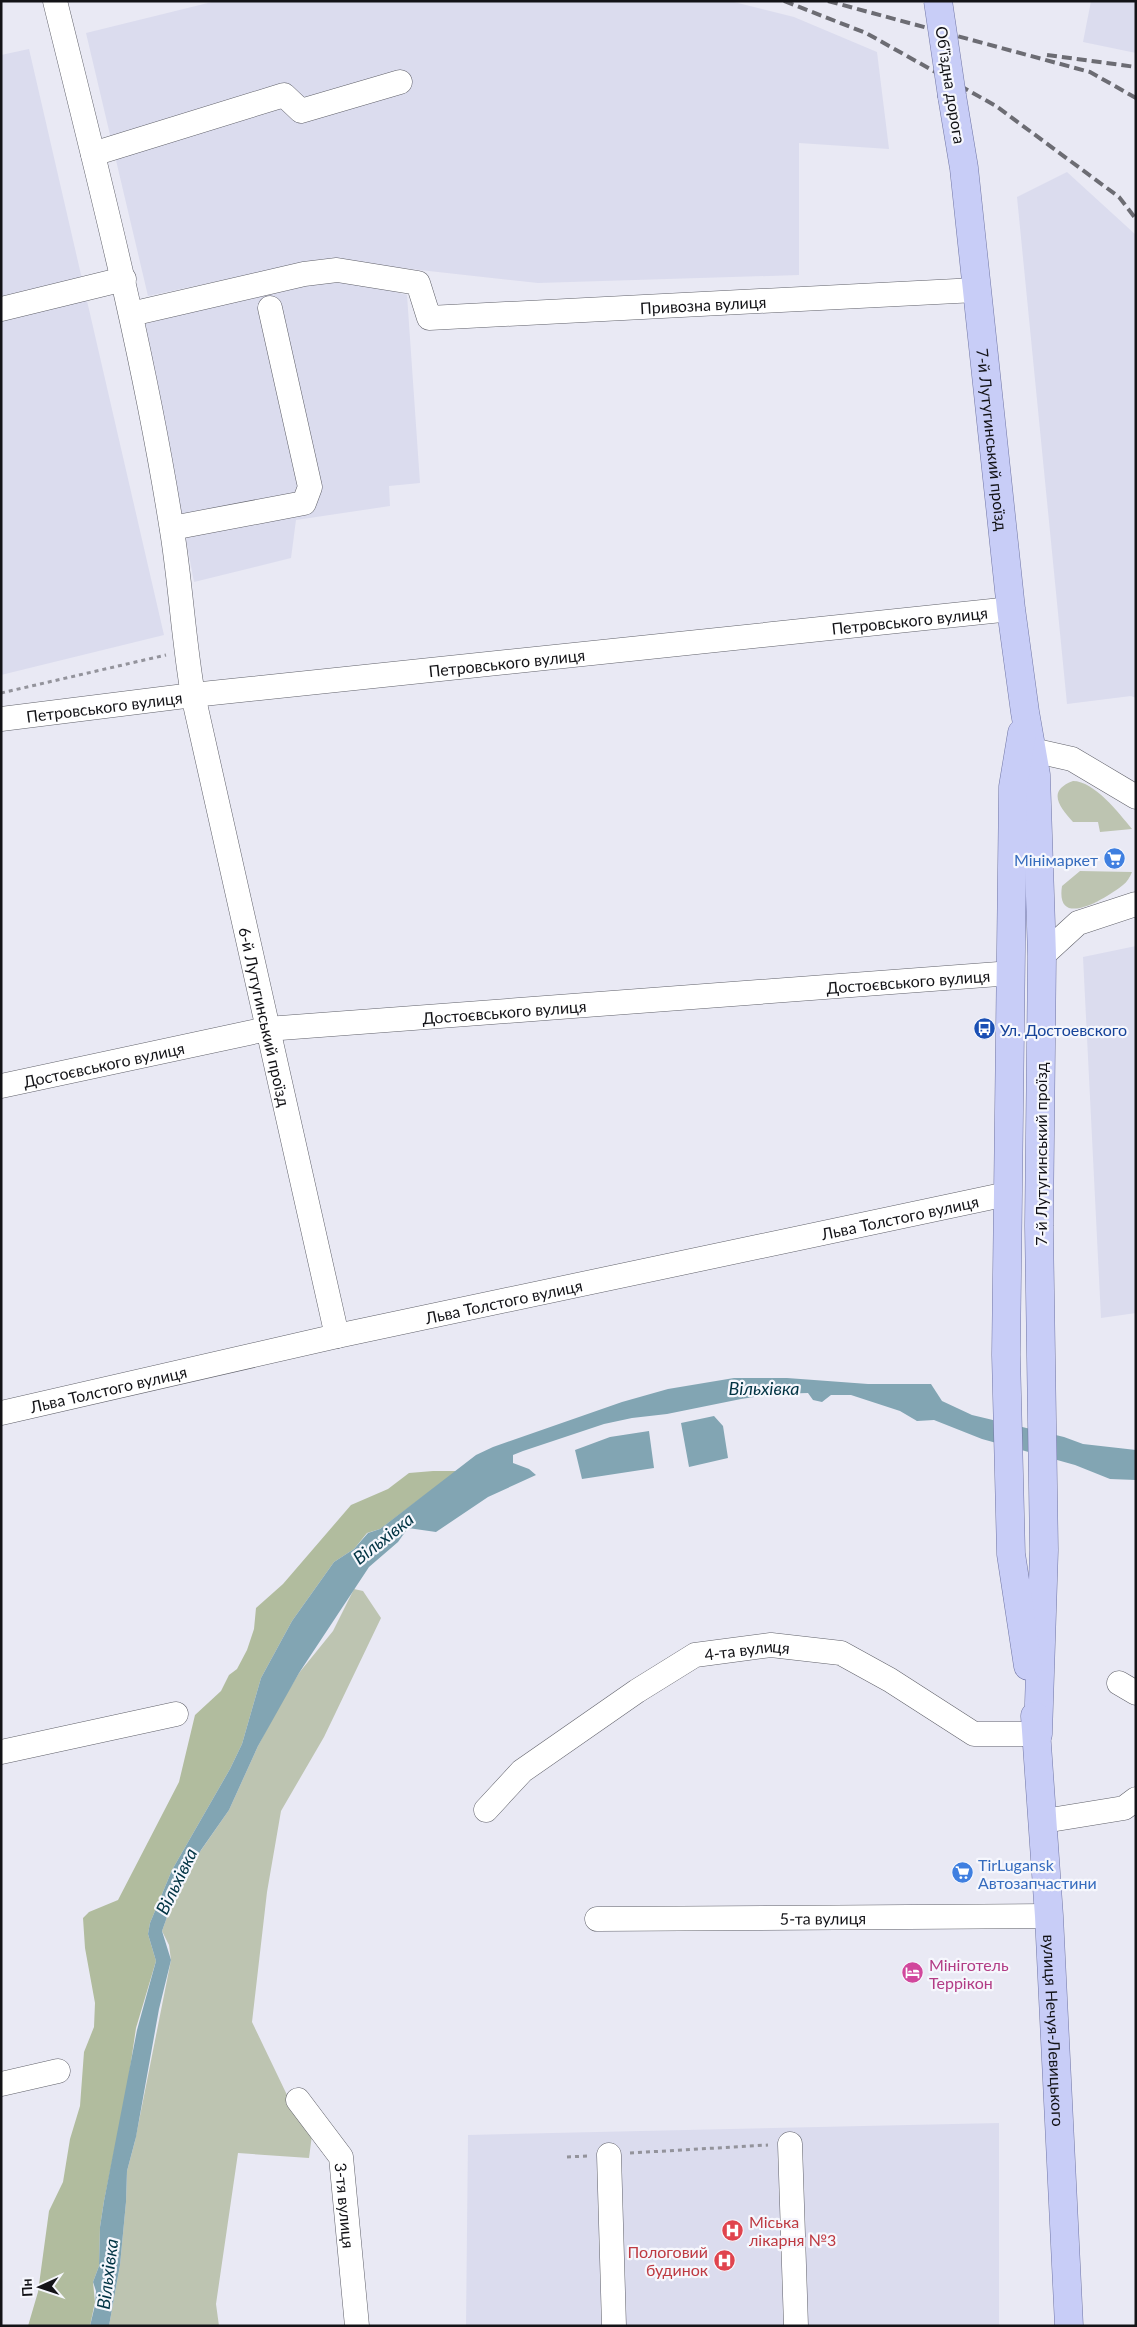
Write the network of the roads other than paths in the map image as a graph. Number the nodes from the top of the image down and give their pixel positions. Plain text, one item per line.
1 (55, 1) edge
2 (938, 1) edge
3 (400, 82) dead end
4 (93, 154) junction
5 (964, 168) joint
6 (124, 279) junction
7 (976, 290) junction
8 (270, 308) dead end
9 (1, 309) edge
10 (131, 314) junction
11 (172, 528) junction
12 (1012, 609) junction
13 (193, 695) junction
14 (1025, 712) junction
15 (1, 719) edge
16 (1032, 750) junction
17 (1136, 797) edge
18 (1136, 904) edge
19 (1042, 956) junction
20 (1012, 973) junction
21 (267, 1029) junction
22 (1, 1086) edge
23 (1006, 1194) junction
24 (338, 1336) junction
25 (1, 1413) edge
26 (1044, 1550) joint
27 (1011, 1554) joint
28 (176, 1714) dead end
29 (1038, 1734) junction
30 (1, 1752) edge
31 (1136, 1800) edge
32 (486, 1810) dead end
33 (1044, 1821) junction
34 (1049, 1916) junction
35 (597, 1918) dead end
36 (58, 2071) dead end
37 (1, 2084) edge
38 (298, 2100) dead end
39 (790, 2144) road end
40 (609, 2155) road end
41 (358, 2326) edge
42 (614, 2326) edge
43 (796, 2326) edge
44 (1069, 2326) edge

1 - 4 street, 6-й Лутугинський проїзд
2 - 5 main road, Об'їздна дорога, bridge
3 - 4 street
4 - 6 street, 6-й Лутугинський проїзд
5 - 7 main road, 7-й Лутугинський проїзд
6 - 9 street
6 - 10 street, 6-й Лутугинський проїзд
7 - 10 street, Привозна вулиця
7 - 12 main road, 7-й Лутугинський проїзд
8 - 11 street
10 - 11 street, 6-й Лутугинський проїзд
11 - 13 street, 6-й Лутугинський проїзд
12 - 13 street, Петровського вулиця
12 - 14 main road, 7-й Лутугинський проїзд
13 - 15 street, Петровського вулиця
13 - 21 street, 6-й Лутугинський проїзд
14 - 16 main road, 7-й Лутугинський проїзд
14 - 20 main road, 7-й Лутугинський проїзд
16 - 17 street
16 - 19 main road, 7-й Лутугинський проїзд
18 - 19 street
19 - 26 main road, 7-й Лутугинський проїзд
20 - 21 street, Достоєвського вулиця
20 - 23 main road, 7-й Лутугинський проїзд
21 - 22 street, Достоєвського вулиця
21 - 24 street, 6-й Лутугинський проїзд
23 - 24 street, Льва Толстого вулиця
23 - 27 main road, 7-й Лутугинський проїзд
24 - 25 street, Льва Толстого вулиця
26 - 29 main road, вулиця Нечуя-Левицького
27 - 29 main road, вулиця Нечуя-Левицького
28 - 30 street
29 - 32 street, 4-та вулиця
29 - 33 main road, вулиця Нечуя-Левицького
31 - 33 street
33 - 34 main road, вулиця Нечуя-Левицького
34 - 35 street, 5-та вулиця
34 - 44 main road, вулиця Нечуя-Левицького
36 - 37 street
38 - 41 street, 3-тя вулиця
39 - 43 street
40 - 42 street

